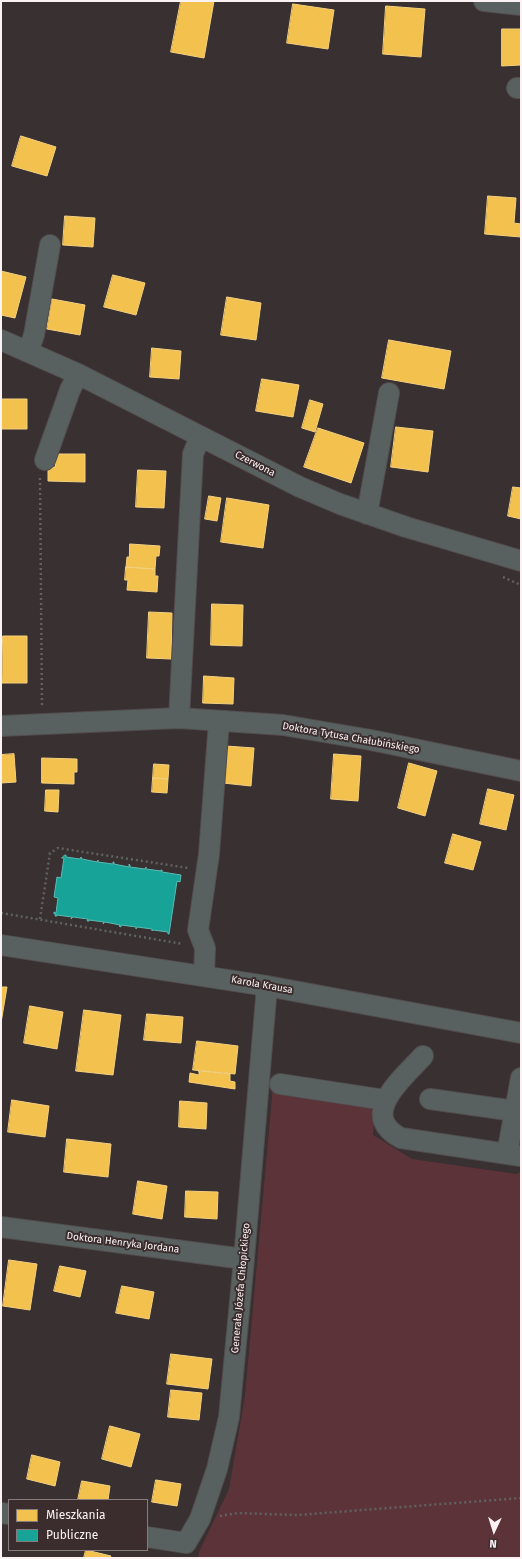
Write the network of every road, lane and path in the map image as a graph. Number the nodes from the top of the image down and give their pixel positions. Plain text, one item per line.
1 (484, 1) edge
2 (521, 5) edge
3 (50, 245) dead end
4 (1, 340) edge
5 (28, 352) junction
6 (78, 374) junction
7 (389, 393) dead end
8 (200, 437) junction
9 (45, 460) joint
10 (367, 514) junction
11 (521, 561) edge
12 (179, 718) junction
13 (219, 721) junction
14 (48, 724) junction
15 (1, 726) edge
16 (521, 771) edge
17 (205, 870) junction
18 (1, 913) edge
19 (40, 919) junction
20 (1, 945) edge
21 (205, 948) junction
22 (204, 976) junction
23 (267, 986) junction
24 (521, 1033) edge
25 (423, 1056) dead end
26 (521, 1078) edge
27 (280, 1084) dead end
28 (430, 1099) dead end
29 (385, 1100) junction
30 (515, 1111) junction
31 (514, 1155) edge
32 (1, 1227) edge
33 (244, 1259) junction
34 (521, 1498) edge
35 (200, 1519) junction
36 (148, 1537) edge
37 (184, 1551) edge

1 - 2 street
3 - 5 street
4 - 5 street, Czerwona
5 - 6 street, Czerwona
6 - 8 street, Czerwona
6 - 9 street
7 - 10 street
8 - 10 street, Czerwona
8 - 12 street
9 - 14 path
10 - 11 street, Czerwona
12 - 13 street, Doktora Tytusa Chałubińskiego
12 - 14 street, Doktora Tytusa Chałubińskiego
13 - 16 street, Doktora Tytusa Chałubińskiego
13 - 17 street
14 - 15 street, Doktora Tytusa Chałubińskiego
17 - 19 path
17 - 21 street
18 - 19 path
19 - 21 path
20 - 22 street, Karola Krausa
21 - 22 street
22 - 23 street, Karola Krausa
23 - 24 street, Karola Krausa
23 - 33 street, Generała Józefa Chłopickiego
25 - 29 street
26 - 30 street
27 - 29 street
28 - 30 street
29 - 31 street
30 - 31 street
32 - 33 street, Doktora Henryka Jordana
33 - 35 street, Generała Józefa Chłopickiego
34 - 35 path
35 - 37 street, Generała Józefa Chłopickiego
36 - 37 street, Generała Józefa Chłopickiego

